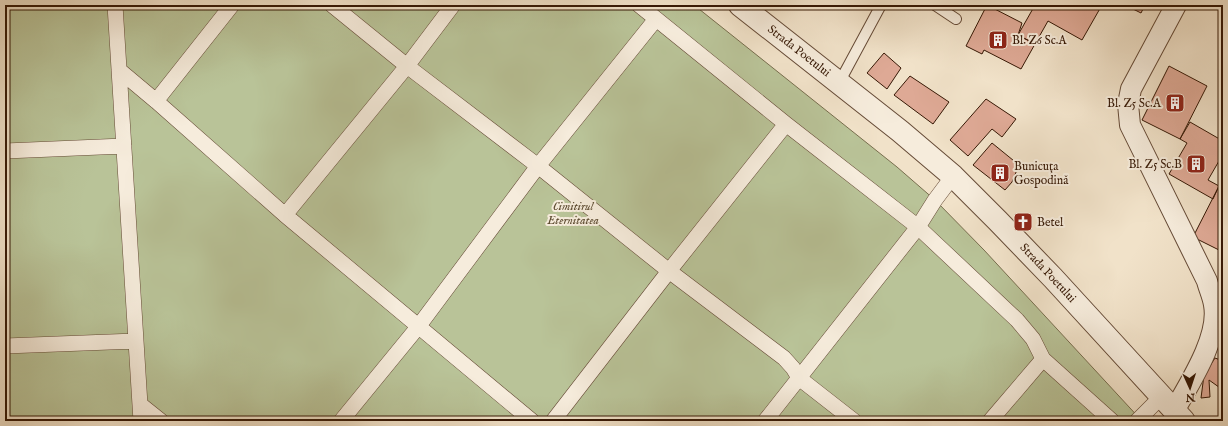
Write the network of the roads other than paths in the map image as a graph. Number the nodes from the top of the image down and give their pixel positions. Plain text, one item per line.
1 (115, 5) edge
2 (232, 5) edge
3 (332, 5) edge
4 (453, 5) edge
5 (639, 5) edge
6 (740, 5) edge
7 (881, 5) edge
8 (935, 5) edge
9 (1176, 5) edge
10 (656, 19) junction
11 (956, 19) dead end
12 (407, 66) junction
13 (119, 70) junction
14 (839, 83) junction
15 (156, 101) junction
16 (786, 124) junction
17 (124, 146) junction
18 (5, 151) edge
19 (538, 166) junction
20 (953, 176) junction
21 (285, 215) junction
22 (918, 227) junction
23 (669, 271) junction
24 (418, 327) junction
25 (136, 341) junction
26 (5, 346) edge
27 (1043, 359) junction
28 (799, 378) junction
29 (141, 405) junction
30 (1173, 410) edge
31 (142, 421) edge
32 (161, 421) edge
33 (341, 421) edge
34 (532, 421) edge
35 (553, 421) edge
36 (765, 421) edge
37 (854, 421) edge
38 (990, 421) edge
39 (1112, 421) edge
40 (1136, 421) edge

1 - 13 street
2 - 15 street
3 - 12 street
4 - 12 street
5 - 10 street
6 - 14 street, Strada Poetului
7 - 14 lane, Strada Poetului
8 - 11 lane
9 - 30 street
10 - 16 street
10 - 19 street
12 - 19 street
12 - 21 street
13 - 15 street
13 - 17 street
14 - 20 street, Strada Poetului
15 - 21 street
16 - 22 street
16 - 23 street
17 - 18 street
17 - 25 street
19 - 23 street
19 - 24 street
20 - 22 street
20 - 30 street, Strada Poetului
21 - 24 street
22 - 27 street
22 - 28 street
23 - 28 street
23 - 35 street
24 - 33 street
24 - 34 street
25 - 26 street
25 - 29 street
27 - 38 street
27 - 39 street
28 - 36 street
28 - 37 street
29 - 31 street
29 - 32 street
30 - 40 street

